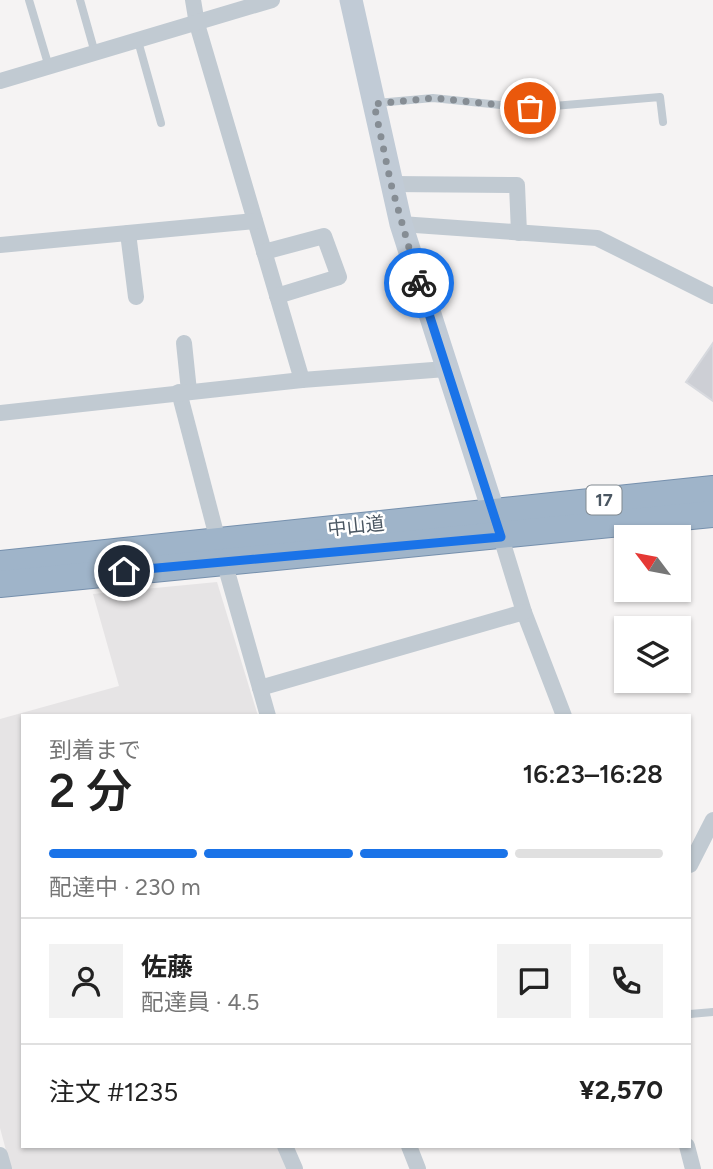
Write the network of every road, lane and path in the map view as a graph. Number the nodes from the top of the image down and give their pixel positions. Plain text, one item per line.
1 (29, 0) edge
2 (80, 0) edge
3 (193, 0) edge
4 (272, 0) edge
5 (351, 0) edge
6 (197, 24) junction
7 (138, 41) junction
8 (95, 53) junction
9 (49, 67) junction
10 (0, 81) edge
11 (374, 104) junction
12 (663, 122) dead end
13 (161, 123) dead end
14 (391, 184) junction
15 (255, 221) junction
16 (401, 224) junction
17 (128, 233) junction
18 (519, 233) junction
19 (0, 244) edge
20 (264, 252) junction
21 (277, 296) junction
22 (713, 296) edge
23 (136, 297) dead end
24 (184, 343) dead end
25 (446, 369) junction
26 (302, 380) junction
27 (184, 392) junction
28 (0, 413) edge
29 (713, 489) edge
30 (713, 514) edge
31 (498, 524) junction
32 (221, 551) junction
33 (0, 564) edge
34 (0, 584) edge
35 (524, 612) junction
36 (260, 688) junction
37 (267, 714) edge
38 (562, 714) edge
39 (713, 820) edge
40 (691, 863) edge
41 (713, 1012) edge
42 (691, 1014) edge
43 (286, 1148) edge
44 (410, 1148) edge
45 (688, 1148) edge
46 (0, 1155) edge
47 (4, 1169) edge
48 (295, 1169) edge
49 (418, 1169) edge
50 (693, 1169) edge

1 - 9 lane
2 - 8 lane
3 - 6 street
4 - 6 street
5 - 11 main road
6 - 7 street
6 - 15 street
7 - 8 street
7 - 13 lane
8 - 9 street
9 - 10 street
11 - 12 lane
11 - 14 main road
14 - 16 main road
14 - 18 street
15 - 17 street
15 - 20 street
16 - 18 street
16 - 25 main road
17 - 19 street
17 - 23 street
18 - 22 street
20 - 21 street
20 - 21 street
21 - 26 street
24 - 27 street
25 - 26 street
25 - 31 main road
26 - 27 street
27 - 28 street
27 - 32 street
29 - 31 highway, 中山道 / 17
30 - 31 highway, 中山道 / 17
31 - 32 highway, 中山道 / 17
31 - 35 street
32 - 33 highway, 中山道 / 17
32 - 34 highway, 中山道 / 17
32 - 36 street
35 - 36 street
35 - 38 street
36 - 37 street
39 - 40 street
41 - 42 lane
43 - 48 street
44 - 49 street
45 - 50 street
46 - 47 street

